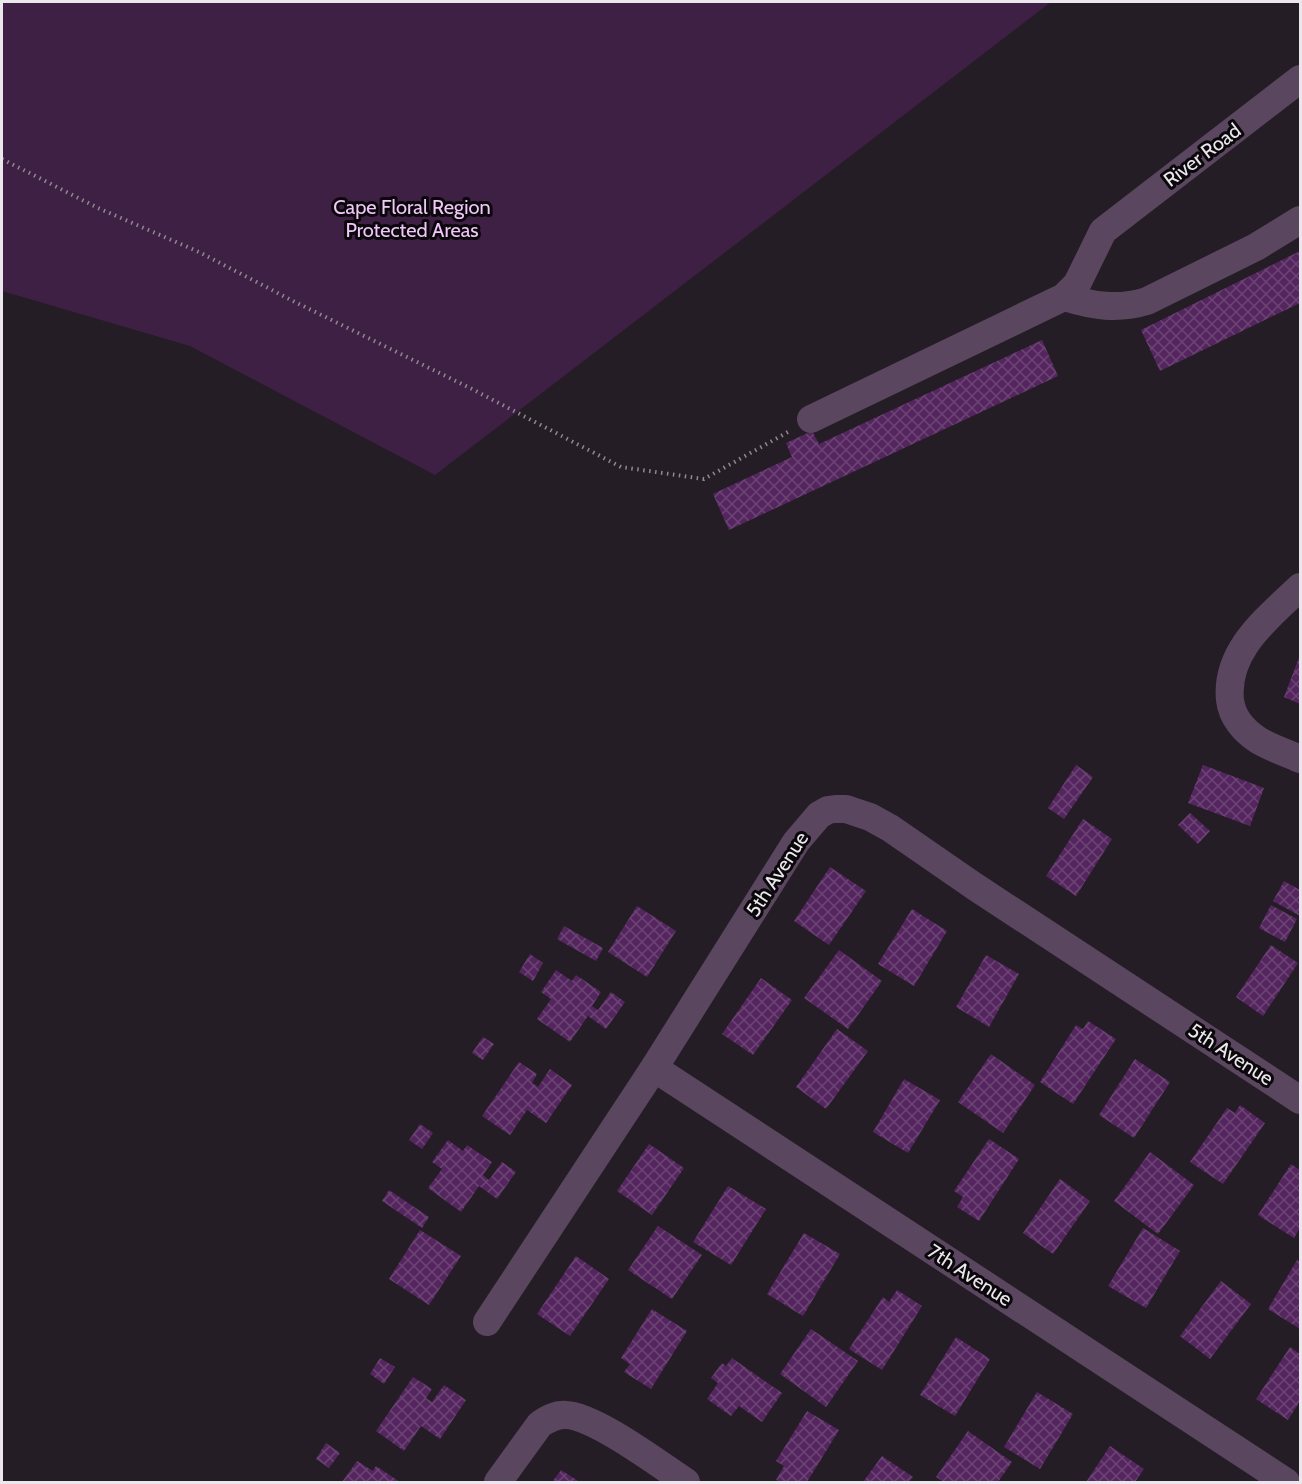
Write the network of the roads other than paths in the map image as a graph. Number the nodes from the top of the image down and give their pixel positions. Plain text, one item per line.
1 (1300, 79) edge
2 (1300, 220) edge
3 (1064, 297) junction
4 (811, 419) road end
5 (1300, 588) edge
6 (1300, 759) edge
7 (654, 1068) junction
8 (1300, 1100) edge
9 (487, 1322) dead end
10 (498, 1482) edge
11 (686, 1482) edge
12 (1286, 1482) edge

1 - 3 street, River Road
2 - 3 street
3 - 4 street
5 - 6 street
7 - 8 street, 5th Avenue
7 - 9 street, 5th Avenue
7 - 12 street, 7th Avenue
10 - 11 street

